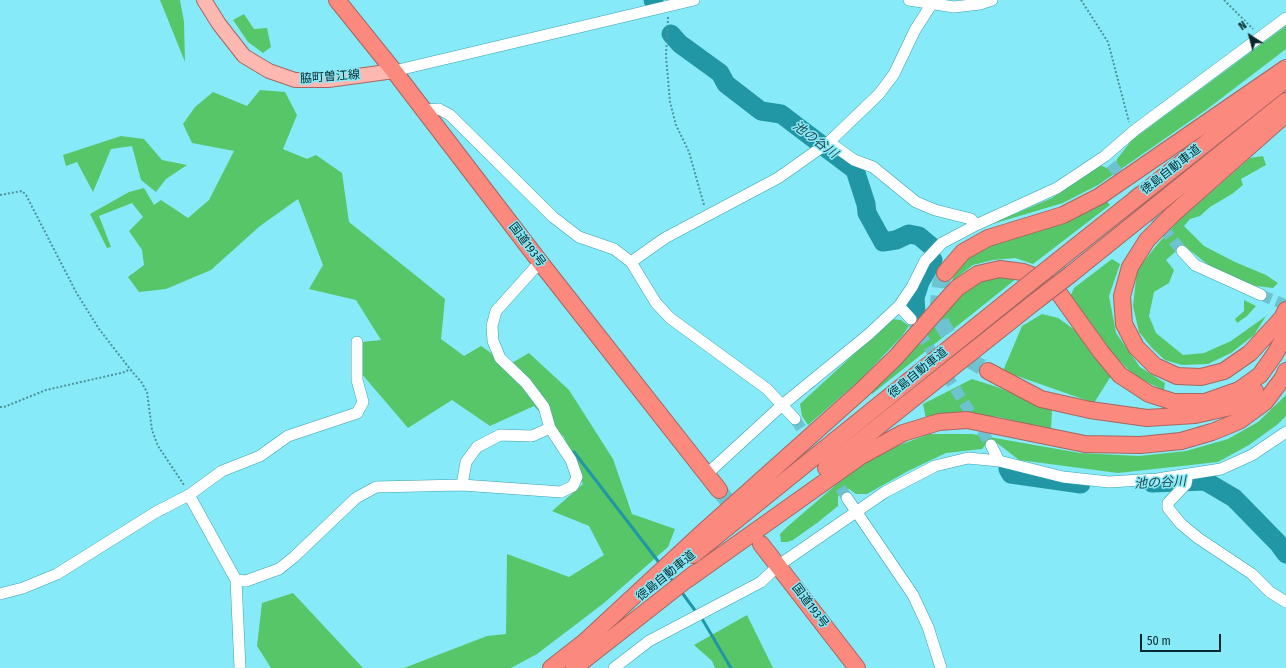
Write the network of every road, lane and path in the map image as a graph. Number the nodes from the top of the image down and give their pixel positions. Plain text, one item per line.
1 (204, 0) edge
2 (337, 0) edge
3 (694, 0) edge
4 (909, 0) edge
5 (992, 0) edge
6 (1081, 0) edge
7 (1224, 0) edge
8 (673, 4) edge
9 (931, 5) junction
10 (1286, 18) edge
11 (1261, 36) junction
12 (1286, 68) edge
13 (394, 71) junction
14 (1286, 79) edge
15 (1286, 101) edge
16 (424, 110) junction
17 (1286, 114) edge
18 (1135, 130) junction
19 (826, 145) junction
20 (0, 195) edge
21 (709, 215) junction
22 (976, 225) junction
23 (1182, 251) tunnel mouth
24 (540, 262) junction
25 (631, 262) junction
26 (945, 273) tunnel mouth
27 (1260, 295) tunnel mouth
28 (899, 306) junction
29 (1286, 310) edge
30 (911, 319) tunnel mouth
31 (1286, 334) edge
32 (357, 342) dead end
33 (1286, 358) edge
34 (130, 370) junction
35 (988, 371) tunnel mouth
36 (1286, 371) edge
37 (781, 406) junction
38 (0, 407) edge
39 (795, 419) tunnel mouth
40 (550, 428) junction
41 (1286, 432) edge
42 (991, 445) tunnel mouth
43 (1000, 461) junction
44 (707, 474) junction
45 (1187, 479) junction
46 (462, 485) junction
47 (719, 490) tunnel mouth
48 (189, 495) junction
49 (847, 498) tunnel mouth
50 (856, 511) junction
51 (761, 544) tunnel mouth
52 (779, 565) junction
53 (688, 579) junction
54 (236, 580) junction
55 (0, 594) edge
56 (1286, 602) edge
57 (580, 646) junction
58 (240, 668) edge
59 (551, 668) edge
60 (574, 668) edge
61 (614, 668) edge
62 (857, 668) edge
63 (941, 668) edge

1 - 13 main road, 脇町曽江線
2 - 13 highway, 国道193号
3 - 8 street
4 - 9 street
5 - 9 street
6 - 18 path
7 - 11 path
8 - 13 street
8 - 21 path
9 - 19 street
10 - 11 street
11 - 18 street
12 - 26 highway
13 - 16 highway, 国道193号
14 - 57 highway, 徳島自動車道, bridge
15 - 53 highway, 徳島自動車道, bridge
16 - 24 highway, 国道193号
16 - 25 street
17 - 29 highway
18 - 22 street
19 - 21 street
19 - 22 street
20 - 34 path
21 - 25 street
22 - 28 street
23 - 27 street
24 - 40 street
24 - 44 highway, 国道193号
25 - 37 street
28 - 30 street
28 - 37 street
31 - 57 highway
32 - 48 street
33 - 35 highway
34 - 38 path
34 - 48 path
36 - 53 highway
37 - 39 street
37 - 44 street
40 - 46 street
40 - 46 street
41 - 45 street
42 - 43 street
43 - 45 street
43 - 50 street
44 - 47 highway, 国道193号
45 - 56 street
46 - 54 street
48 - 54 street
48 - 55 street
49 - 50 street
50 - 52 street
50 - 63 street
51 - 52 highway, 国道193号
52 - 61 street
52 - 62 highway, 国道193号
53 - 60 highway, 徳島自動車道
54 - 58 street
57 - 59 highway, 徳島自動車道

